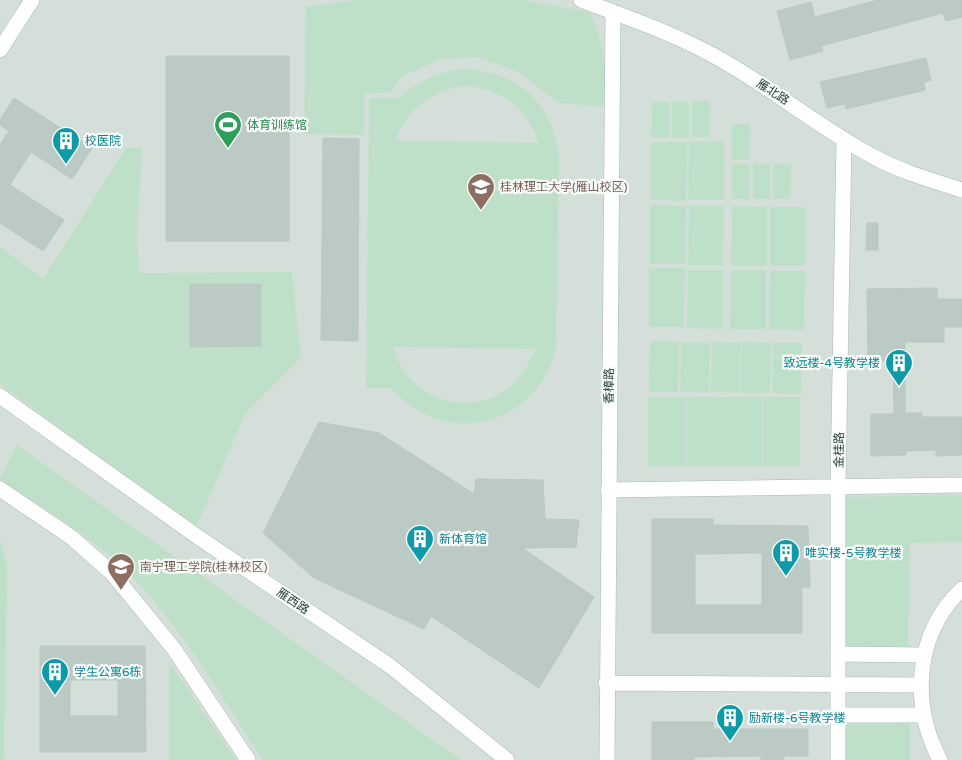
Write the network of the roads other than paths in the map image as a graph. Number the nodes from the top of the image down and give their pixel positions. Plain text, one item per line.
1 (32, 0) edge
2 (582, 0) edge
3 (613, 12) junction
4 (0, 50) edge
5 (844, 140) junction
6 (962, 190) edge
7 (0, 396) edge
8 (962, 485) edge
9 (838, 488) junction
10 (0, 489) edge
11 (608, 490) junction
12 (962, 589) edge
13 (838, 654) junction
14 (924, 655) junction
15 (606, 682) junction
16 (837, 683) junction
17 (921, 685) junction
18 (838, 715) junction
19 (922, 715) junction
20 (248, 760) edge
21 (507, 760) edge
22 (607, 760) edge
23 (838, 760) edge
24 (940, 760) edge

1 - 4 street
2 - 3 street, 雁北路
3 - 5 street, 雁北路
3 - 11 street, 香樟路
5 - 6 street, 雁北路
5 - 9 street, 金桂路
7 - 21 street, 雁西路
8 - 9 street
9 - 11 street
9 - 13 street, 金桂路
10 - 20 street
11 - 15 street, 香樟路
12 - 14 street
13 - 14 street
13 - 16 street, 金桂路
14 - 17 street
15 - 16 street
15 - 22 street, 香樟路
16 - 17 street
16 - 18 street, 金桂路
17 - 19 street
18 - 19 street
18 - 23 street, 金桂路
19 - 24 street

